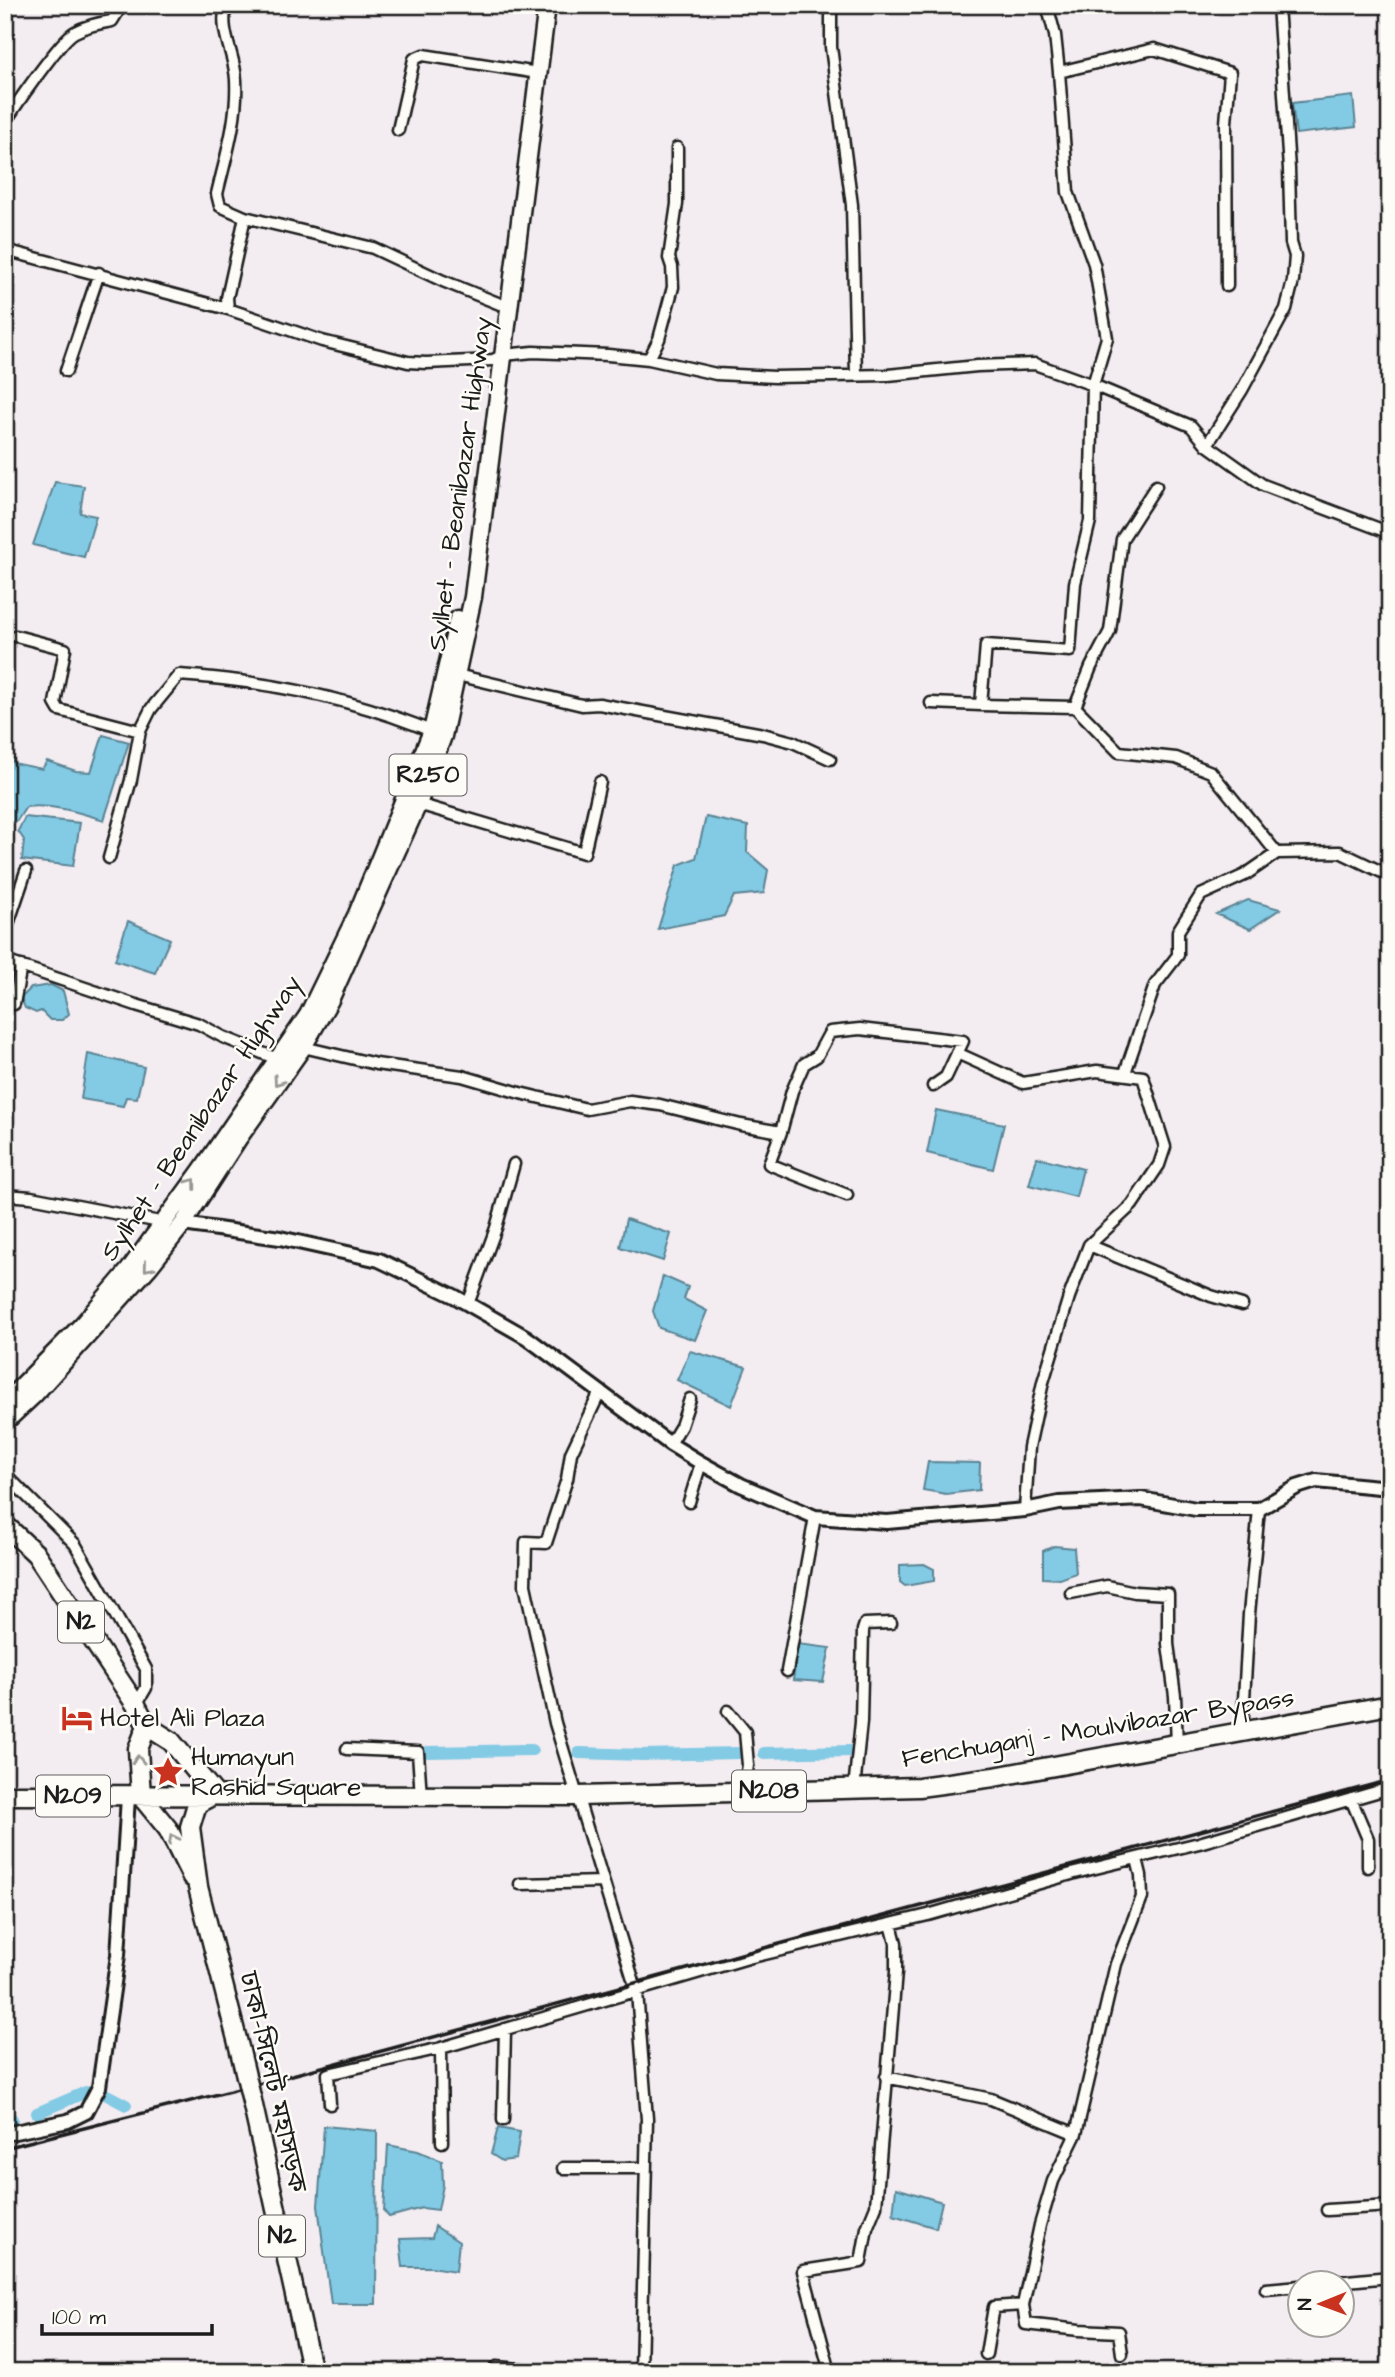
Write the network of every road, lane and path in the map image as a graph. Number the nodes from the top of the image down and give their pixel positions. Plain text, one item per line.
1 (122, 5) edge
2 (226, 5) edge
3 (536, 5) edge
4 (547, 5) edge
5 (831, 5) edge
6 (1047, 5) edge
7 (1278, 5) edge
8 (1059, 72) junction
9 (534, 73) junction
10 (5, 123) edge
11 (398, 130) dead end
12 (677, 149) dead end
13 (245, 217) junction
14 (5, 250) edge
15 (99, 273) junction
16 (1227, 286) dead end
17 (500, 304) junction
18 (228, 309) junction
19 (498, 357) junction
20 (649, 359) junction
21 (66, 371) dead end
22 (856, 375) junction
23 (1093, 385) junction
24 (1207, 445) junction
25 (1156, 486) dead end
26 (1390, 533) edge
27 (16, 636) dead end
28 (457, 675) junction
29 (931, 703) dead end
30 (981, 705) junction
31 (1075, 707) junction
32 (140, 731) junction
33 (437, 734) junction
34 (830, 759) dead end
35 (600, 782) dead end
36 (418, 804) junction
37 (1277, 853) junction
38 (109, 858) dead end
39 (26, 871) dead end
40 (1390, 874) edge
41 (5, 933) edge
42 (5, 961) edge
43 (22, 967) junction
44 (14, 1004) dead end
45 (303, 1046) junction
46 (957, 1053) junction
47 (277, 1059) junction
48 (1125, 1073) junction
49 (933, 1086) dead end
50 (781, 1132) junction
51 (514, 1164) dead end
52 (5, 1195) edge
53 (847, 1195) dead end
54 (162, 1223) junction
55 (183, 1224) junction
56 (1090, 1245) junction
57 (468, 1304) junction
58 (1242, 1304) dead end
59 (600, 1392) junction
60 (690, 1399) dead end
61 (5, 1403) edge
62 (5, 1422) edge
63 (670, 1444) junction
64 (701, 1463) junction
65 (5, 1474) edge
66 (1390, 1488) edge
67 (689, 1502) dead end
68 (1259, 1509) junction
69 (1025, 1510) junction
70 (815, 1517) junction
71 (5, 1525) edge
72 (1071, 1593) dead end
73 (891, 1623) dead end
74 (787, 1671) dead end
75 (136, 1705) junction
76 (1390, 1706) edge
77 (728, 1711) dead end
78 (147, 1726) junction
79 (1242, 1733) junction
80 (1177, 1745) junction
81 (347, 1749) dead end
82 (1390, 1788) edge
83 (854, 1789) junction
84 (744, 1792) junction
85 (215, 1794) junction
86 (5, 1795) edge
87 (135, 1796) junction
88 (579, 1796) junction
89 (421, 1797) junction
90 (1351, 1799) junction
91 (1137, 1859) junction
92 (1368, 1867) dead end
93 (603, 1882) junction
94 (520, 1884) dead end
95 (198, 1887) junction
96 (891, 1924) junction
97 (638, 1992) junction
98 (505, 2029) junction
99 (441, 2048) junction
100 (886, 2077) junction
101 (330, 2104) dead end
102 (503, 2120) dead end
103 (5, 2134) edge
104 (1076, 2134) junction
105 (442, 2142) dead end
106 (563, 2168) dead end
107 (646, 2168) junction
108 (1390, 2206) edge
109 (1327, 2210) dead end
110 (1390, 2277) edge
111 (1356, 2281) edge
112 (1286, 2287) edge
113 (1266, 2289) dead end
114 (1023, 2305) junction
115 (986, 2354) dead end
116 (1122, 2354) dead end
117 (496, 2367) dead end
118 (312, 2372) edge
119 (555, 2372) edge
120 (641, 2372) edge
121 (830, 2372) edge

1 - 10 street
2 - 13 street
3 - 9 main road, Sylhet - Beanibazar Highway / R250
4 - 9 main road, Sylhet - Beanibazar Highway / R250
5 - 22 street
6 - 8 street
7 - 24 street
8 - 16 street
8 - 23 street
9 - 11 street
9 - 17 main road, Sylhet - Beanibazar Highway / R250
9 - 19 main road, Sylhet - Beanibazar Highway / R250
12 - 20 street
13 - 17 street
13 - 18 street
14 - 15 street
15 - 18 street
15 - 21 street
17 - 19 main road, Sylhet - Beanibazar Highway / R250
18 - 19 street
19 - 20 street
19 - 28 main road, Sylhet - Beanibazar Highway / R250
19 - 33 main road, Sylhet - Beanibazar Highway / R250
20 - 22 street
22 - 23 street
23 - 24 street
23 - 30 street
24 - 26 street
25 - 31 street
27 - 32 street
28 - 33 main road, Sylhet - Beanibazar Highway / R250
28 - 34 street
29 - 30 street
30 - 31 street
31 - 37 street
32 - 33 street
32 - 38 street
33 - 36 main road, Sylhet - Beanibazar Highway / R250
33 - 47 main road, Sylhet - Beanibazar Highway / R250
35 - 36 street
36 - 45 main road, Sylhet - Beanibazar Highway / R250
37 - 40 street
37 - 48 street
39 - 41 street
42 - 43 street
43 - 44 street
43 - 47 street
45 - 50 street
45 -> 55 main road, Sylhet - Beanibazar Highway / R250
46 - 48 street
46 - 49 street
46 - 50 street
54 -> 47 main road, Sylhet - Beanibazar Highway / R250
48 - 56 street
50 - 53 street
51 - 57 street
52 - 54 street
54 - 55 street
54 - 61 main road, Sylhet - Beanibazar Highway / R250
55 - 57 street
55 -> 62 main road, Sylhet - Beanibazar Highway / R250
56 - 58 street
56 - 69 street
57 - 59 street
59 - 63 street
59 - 88 street
60 - 63 street
63 - 64 street
64 - 67 street
64 - 70 street
65 - 75 street
66 - 68 street
68 - 69 street
68 - 79 street
69 - 70 street
70 - 74 street
71 - 75 highway, N2
72 - 80 street
73 - 83 street
75 - 78 highway, N2
76 - 79 highway, Fenchuganj - Moulvibazar Bypass / N208
77 - 84 street
78 - 85 highway, N2
87 -> 78 highway
79 - 80 highway, Fenchuganj - Moulvibazar Bypass / N208
80 - 83 highway, Fenchuganj - Moulvibazar Bypass / N208
81 - 89 street
82 - 90 street
83 - 84 highway, Fenchuganj - Moulvibazar Bypass / N208
84 - 88 highway, Fenchuganj - Moulvibazar Bypass / N208
85 - 87 highway, Fenchuganj - Moulvibazar Bypass / N208
85 - 89 highway, Fenchuganj - Moulvibazar Bypass / N208
85 - 95 highway, ঢাকা-সিলেট মহাসড়ক / N2
86 - 87 highway, N209
95 -> 87 highway, ঢাকা-সিলেট মহাসড়ক / N2
87 - 103 street
88 - 89 highway, Fenchuganj - Moulvibazar Bypass / N208
88 - 93 street
90 - 91 street
90 - 92 street
91 - 96 street
91 - 104 street
93 - 94 street
93 - 97 street
95 - 118 highway, ঢাকা-সিলেট মহাসড়ক / N2, bridge
96 - 97 street
96 - 100 street
97 - 98 street
97 - 107 street
98 - 99 street
98 - 102 street
99 - 101 street
99 - 105 street
100 - 104 street
100 - 121 street
104 - 114 street
106 - 107 street
107 - 120 street
108 - 109 street
110 - 111 street
112 - 113 street
114 - 115 street
114 - 116 street
117 - 119 street

